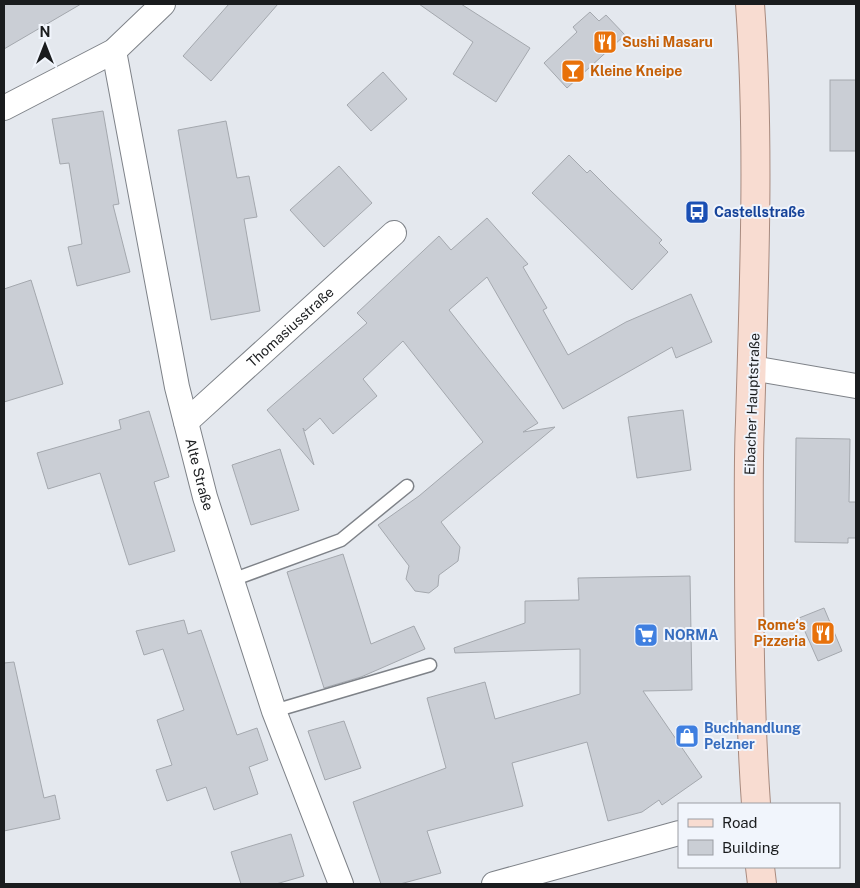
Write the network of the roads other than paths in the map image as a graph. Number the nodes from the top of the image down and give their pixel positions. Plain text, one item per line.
1 (163, 4) edge
2 (750, 4) edge
3 (114, 51) junction
4 (4, 108) edge
5 (394, 233) dead end
6 (752, 368) junction
7 (856, 386) edge
8 (186, 422) junction
9 (407, 486) dead end
10 (232, 580) junction
11 (430, 665) dead end
12 (274, 711) junction
13 (756, 803) edge
14 (678, 833) edge
15 (760, 868) edge
16 (341, 884) edge
17 (494, 884) edge
18 (762, 884) edge

1 - 3 street
2 - 6 main road, Eibacher Hauptstraße
3 - 4 street
3 - 8 street, Alte Straße
5 - 8 street, Thomasiusstraße
6 - 7 street
6 - 13 main road, Eibacher Hauptstraße
8 - 10 street, Alte Straße
9 - 10 lane
10 - 12 street, Alte Straße
11 - 12 lane
12 - 16 street, Alte Straße
14 - 17 street
15 - 18 main road

